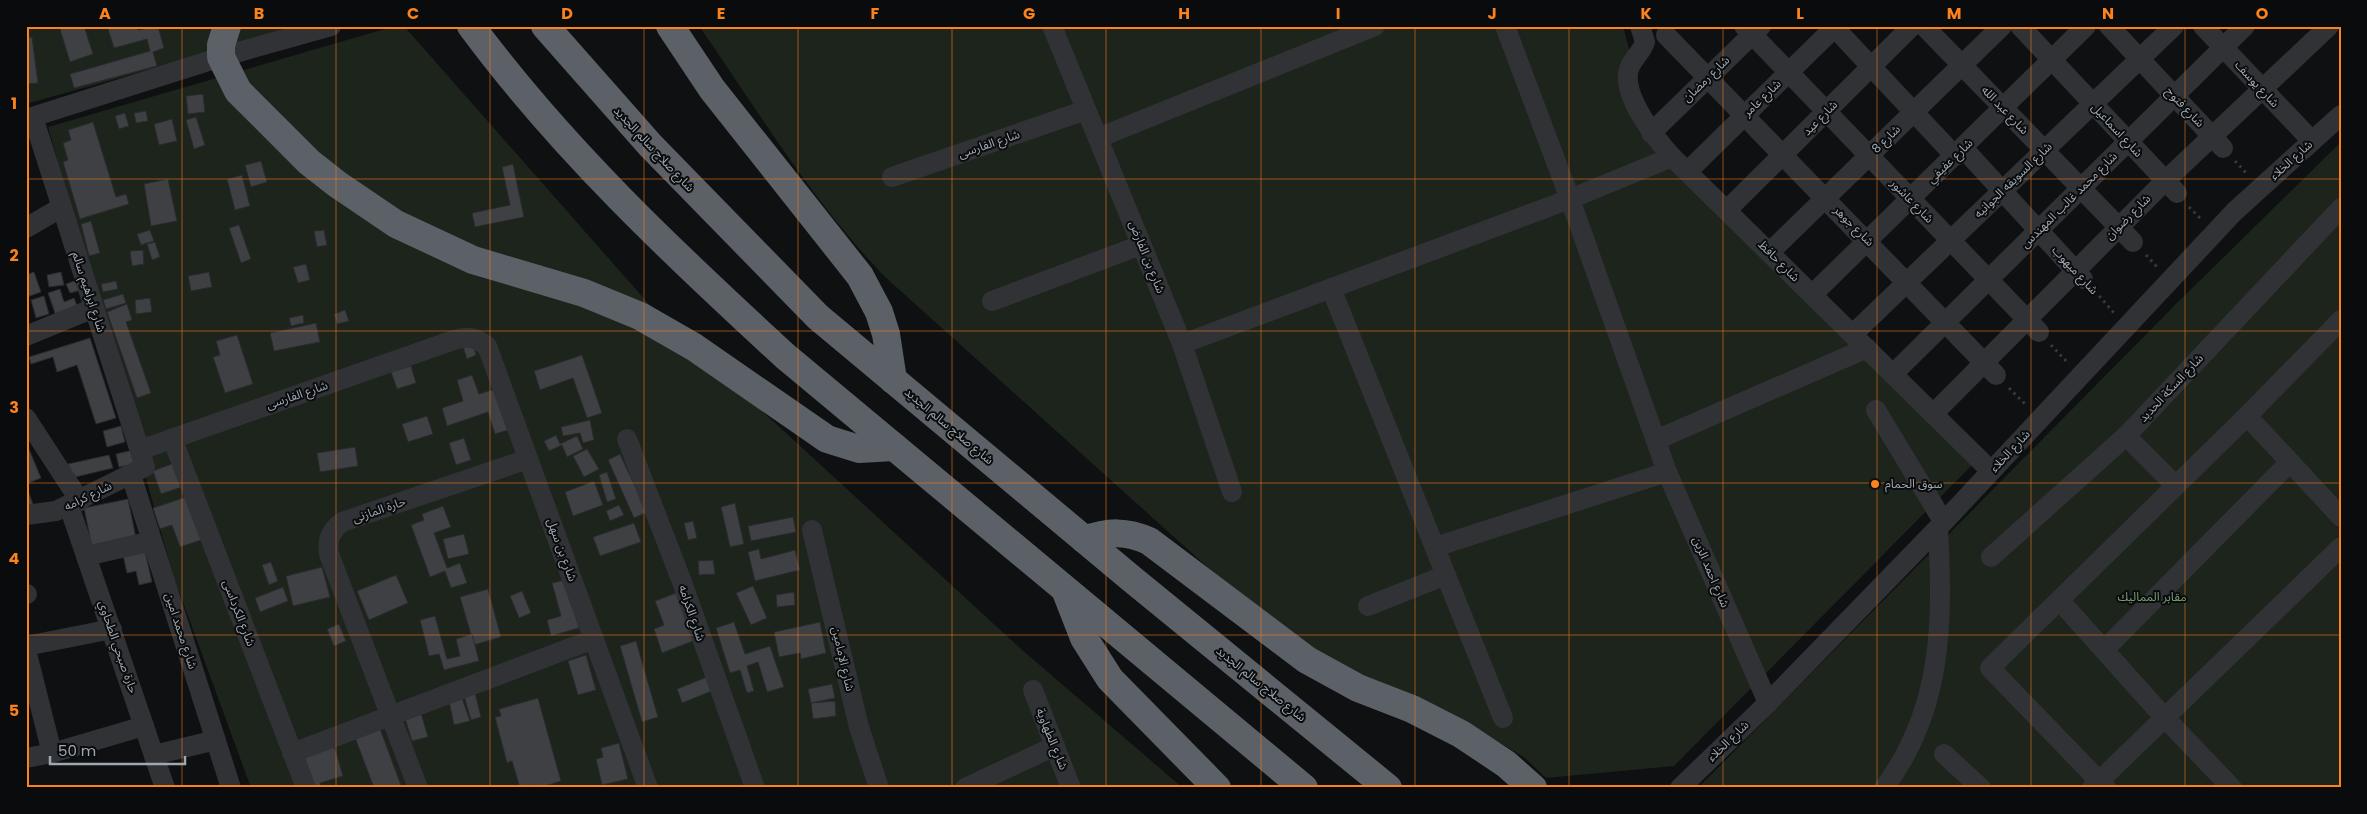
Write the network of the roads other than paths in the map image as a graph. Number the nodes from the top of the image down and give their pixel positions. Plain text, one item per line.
1 (227, 26) edge
2 (331, 26) edge
3 (471, 26) edge
4 (545, 26) edge
5 (670, 26) edge
6 (1052, 26) edge
7 (1375, 26) edge
8 (1504, 26) edge
9 (1640, 26) edge
10 (1912, 26) edge
11 (1924, 26) edge
12 (2002, 26) edge
13 (2020, 26) edge
14 (2086, 26) edge
15 (2109, 26) edge
16 (2174, 26) edge
17 (2202, 26) edge
18 (2244, 26) edge
19 (2329, 26) edge
20 (1834, 27) edge
21 (1752, 29) edge
22 (1671, 31) edge
23 (2223, 48) junction
24 (221, 57) junction
25 (2140, 59) junction
26 (2052, 60) junction
27 (1962, 65) junction
28 (1871, 67) junction
29 (1629, 69) junction
30 (1788, 72) junction
31 (1708, 78) junction
32 (2262, 89) junction
33 (2174, 96) junction
34 (2093, 104) junction
35 (2003, 108) junction
36 (1086, 110) junction
37 (1826, 112) junction
38 (1914, 112) junction
39 (1745, 115) junction
40 (2341, 115) edge
41 (30, 118) edge
42 (1651, 133) junction
43 (1098, 138) junction
44 (2312, 141) junction
45 (2128, 142) junction
46 (2217, 142) junction
47 (2044, 150) junction
48 (1959, 152) junction
49 (1783, 154) junction
50 (1868, 156) junction
51 (1672, 157) junction
52 (1688, 170) junction
53 (892, 177) dead end
54 (2171, 187) junction
55 (2081, 188) junction
56 (2002, 191) junction
57 (1825, 198) junction
58 (1570, 199) junction
59 (1910, 199) junction
60 (62, 207) junction
61 (2341, 208) edge
62 (1728, 210) junction
63 (2118, 227) junction
64 (26, 228) edge
65 (2038, 230) junction
66 (1868, 240) junction
67 (1951, 241) junction
68 (2133, 242) road end
69 (1142, 245) junction
70 (1770, 252) junction
71 (2079, 275) junction
72 (1988, 280) junction
73 (1908, 282) junction
74 (1331, 288) junction
75 (1813, 294) junction
76 (992, 301) dead end
77 (94, 308) junction
78 (2341, 320) edge
79 (1946, 322) junction
80 (2032, 325) junction
81 (26, 336) edge
82 (454, 340) joint
83 (1860, 341) junction
84 (1182, 344) junction
85 (1990, 368) junction
86 (1893, 374) junction
87 (893, 380) junction
88 (1876, 410) dead end
89 (1933, 414) junction
90 (2247, 416) junction
91 (26, 418) edge
92 (2126, 436) junction
93 (172, 438) junction
94 (627, 438) dead end
95 (1656, 440) junction
96 (894, 447) junction
97 (528, 459) junction
98 (2290, 462) junction
99 (139, 464) junction
100 (1991, 471) junction
101 (1667, 472) junction
102 (2176, 486) junction
103 (1232, 492) dead end
104 (75, 503) junction
105 (26, 515) edge
106 (2341, 517) edge
107 (1940, 524) junction
108 (812, 530) dead end
109 (1085, 540) junction
110 (152, 541) junction
111 (1435, 547) junction
112 (2341, 547) edge
113 (86, 556) junction
114 (1991, 557) dead end
115 (1446, 575) junction
116 (1066, 591) junction
117 (2060, 601) junction
118 (1368, 606) dead end
119 (112, 629) junction
120 (594, 639) junction
121 (26, 646) edge
122 (26, 650) edge
123 (2104, 650) junction
124 (1033, 690) dead end
125 (1768, 703) junction
126 (389, 714) junction
127 (2164, 717) junction
128 (1503, 718) dead end
129 (144, 726) junction
130 (216, 740) junction
131 (1055, 746) junction
132 (52, 753) junction
133 (292, 753) junction
134 (1944, 754) dead end
135 (154, 755) junction
136 (26, 758) edge
137 (2099, 785) edge
138 (165, 788) edge
139 (231, 788) edge
140 (306, 788) edge
141 (418, 788) edge
142 (648, 788) edge
143 (755, 788) edge
144 (879, 788) edge
145 (965, 788) edge
146 (1071, 788) edge
147 (1217, 788) edge
148 (1304, 788) edge
149 (1388, 788) edge
150 (1533, 788) edge
151 (1680, 788) edge
152 (1884, 788) edge
153 (1982, 788) edge
154 (2232, 788) edge

1 - 24 highway
2 - 24 street
3 - 96 highway
4 - 87 highway, شارع صلاح سالم الجديد
5 - 87 highway
6 - 36 street, شارع بن الفارض
7 - 43 street
8 - 58 street, شارع احمد الزين
9 - 29 street
10 - 28 street, شارع عيد
11 - 27 street, شارع عبد الله
12 - 27 street, شارع 8
13 - 26 street, شارع اسماعيل
14 - 26 street, شارع عفيفي
15 - 25 street, شارع فتوح
16 - 25 street, شارع السويقه الجوانيه
17 - 23 street, شارع يوسف
18 - 23 street, شارع محمد غالب المهندس
19 - 32 street, شارع رضوان
20 - 28 street, شارع ميهوب
20 - 30 street, شارع عامر
21 - 30 street, شارع عاشور
21 - 31 street, شارع رمضان
22 - 29 street
22 - 31 street, شارع جوهر
23 - 32 street, شارع يوسف
23 - 33 street, شارع محمد غالب المهندس
24 - 41 street
24 - 96 highway
25 - 33 street, شارع فتوح
25 - 34 street, شارع السويقه الجوانيه
26 - 34 street, شارع اسماعيل
26 - 35 street, شارع عفيفي
27 - 35 street, شارع عبد الله
27 - 38 street, شارع 8
28 - 37 street, شارع عيد
28 - 38 street, شارع ميهوب
29 - 42 street, شارع حافظ
30 - 37 street, شارع عاشور
30 - 39 street, شارع عامر
31 - 39 street, شارع جوهر
31 - 42 street, شارع رمضان
32 - 44 street, شارع يوسف
32 - 46 street, شارع رضوان
33 - 45 street, شارع محمد غالب المهندس
33 - 46 street, شارع فتوح
34 - 45 street, شارع اسماعيل
34 - 47 street, شارع السويقه الجوانيه
35 - 47 street, شارع عبد الله
35 - 48 street, شارع عفيفي
36 - 43 street, شارع بن الفارض
36 - 53 street, شارع الفارسى
37 - 49 street, شارع عيد
37 - 50 street, شارع عاشور
38 - 48 street, شارع ميهوب
38 - 50 street, شارع 8
39 - 49 street, شارع جوهر
39 - 52 street, شارع عامر
40 - 44 street, شارع الخلاء
41 - 60 street, شارع ابراهيم سالم
42 - 51 street, شارع حافظ
43 - 69 street, شارع بن الفارض
44 - 100 street, شارع الخلاء
45 - 54 street, شارع اسماعيل
45 - 55 street, شارع محمد غالب المهندس
46 - 54 street, شارع رضوان
47 - 55 street, شارع عبد الله
47 - 56 street, شارع السويقه الجوانيه
48 - 56 street, شارع ميهوب
48 - 59 street, شارع عفيفي
49 - 57 street, شارع جوهر
49 - 62 street, شارع عيد
50 - 57 street, شارع 8
50 - 59 street, شارع عاشور
51 - 52 street, شارع حافظ
51 - 58 street
52 - 62 street, شارع حافظ
54 - 63 street, شارع رضوان
55 - 63 street, شارع عبد الله
55 - 65 street, شارع محمد غالب المهندس
56 - 65 street, شارع ميهوب
56 - 67 street, شارع السويقه الجوانيه
57 - 66 street, شارع جوهر
57 - 70 street, شارع 8
58 - 74 street
58 - 95 street, شارع احمد الزين
59 - 66 street, شارع عفيفي
59 - 67 street, شارع عاشور
60 - 64 street
60 - 77 street, شارع ابراهيم سالم
61 - 92 street, شارع السكة الحديد
62 - 70 street, شارع حافظ
63 - 68 street, شارع عبد الله
63 - 71 street, شارع رضوان
65 - 71 street, شارع ميهوب
65 - 72 street, شارع محمد غالب المهندس
66 - 73 street, شارع جوهر
66 - 75 street, شارع عفيفي
67 - 72 street, شارع عاشور
67 - 73 street, شارع السويقه الجوانيه
69 - 76 street
69 - 84 street, شارع بن الفارض
70 - 75 street, شارع حافظ
71 - 80 street, شارع رضوان
72 - 79 street, شارع محمد غالب المهندس
72 - 80 street, شارع عاشور
73 - 79 street, شارع جوهر
73 - 83 street, شارع السويقه الجوانيه
74 - 84 street
74 - 111 street
75 - 83 street, شارع حافظ
77 - 81 street
77 - 99 street, شارع ابراهيم سالم
78 - 90 street
79 - 85 street, شارع جوهر
79 - 86 street, شارع محمد غالب المهندس
80 - 85 street, شارع رضوان
82 - 93 street, شارع الفارسى
82 - 97 street, شارع بن سهل
83 - 86 street, شارع حافظ
83 - 95 street, شارع السويقه الجوانيه
84 - 103 street, شارع بن الفارض
85 - 89 street, شارع رضوان
86 - 89 street, شارع حافظ
87 - 109 highway, شارع صلاح سالم الجديد
88 - 107 street
89 - 100 street, شارع حافظ
90 - 98 street
90 - 102 street
91 - 104 street, حارة صبحي الطحاوي
92 - 102 street
92 - 114 street, شارع السكة الحديد
93 - 99 street, شارع الفارسى
93 - 133 street, شارع الكرداسى
94 - 143 street, شارع الكرامه
95 - 101 street, شارع احمد الزين
96 - 116 highway
97 - 120 street, شارع بن سهل
97 - 126 street, حارة المازنى
98 - 106 street
98 - 123 street
99 - 104 street, شارع كرامه
99 - 110 street, شارع محمد امين
100 - 107 street, شارع الخلاء
101 - 111 street
101 - 125 street, شارع احمد الزين
102 - 117 street
104 - 105 street, شارع كرامه
104 - 113 street, حارة صبحي الطحاوي
107 - 125 street, شارع الخلاء
107 - 152 street
108 - 144 street, شارع الإمامين
109 - 149 highway, شارع صلاح سالم الجديد
109 - 150 highway
110 - 113 street
110 - 130 street, شارع محمد امين
111 - 115 street
112 - 127 street
113 - 119 street, حارة صبحي الطحاوي
115 - 118 street
115 - 128 street
116 - 147 highway
116 - 148 highway
117 - 123 street
117 - 137 street
119 - 121 street
119 - 129 street, حارة صبحي الطحاوي
120 - 126 street
120 - 142 street, شارع بن سهل
122 - 132 street
123 - 127 street
124 - 131 street, شارع الطهاوية
125 - 151 street, شارع الخلاء
126 - 133 street
126 - 141 street, حارة المازنى
127 - 137 street
127 - 154 street
129 - 132 street
129 - 135 street, حارة صبحي الطحاوي
130 - 135 street
130 - 139 street, شارع محمد امين
131 - 145 street
131 - 146 street, شارع الطهاوية
132 - 136 street
133 - 140 street, شارع الكرداسى
134 - 153 street
135 - 138 street, حارة صبحي الطحاوي

